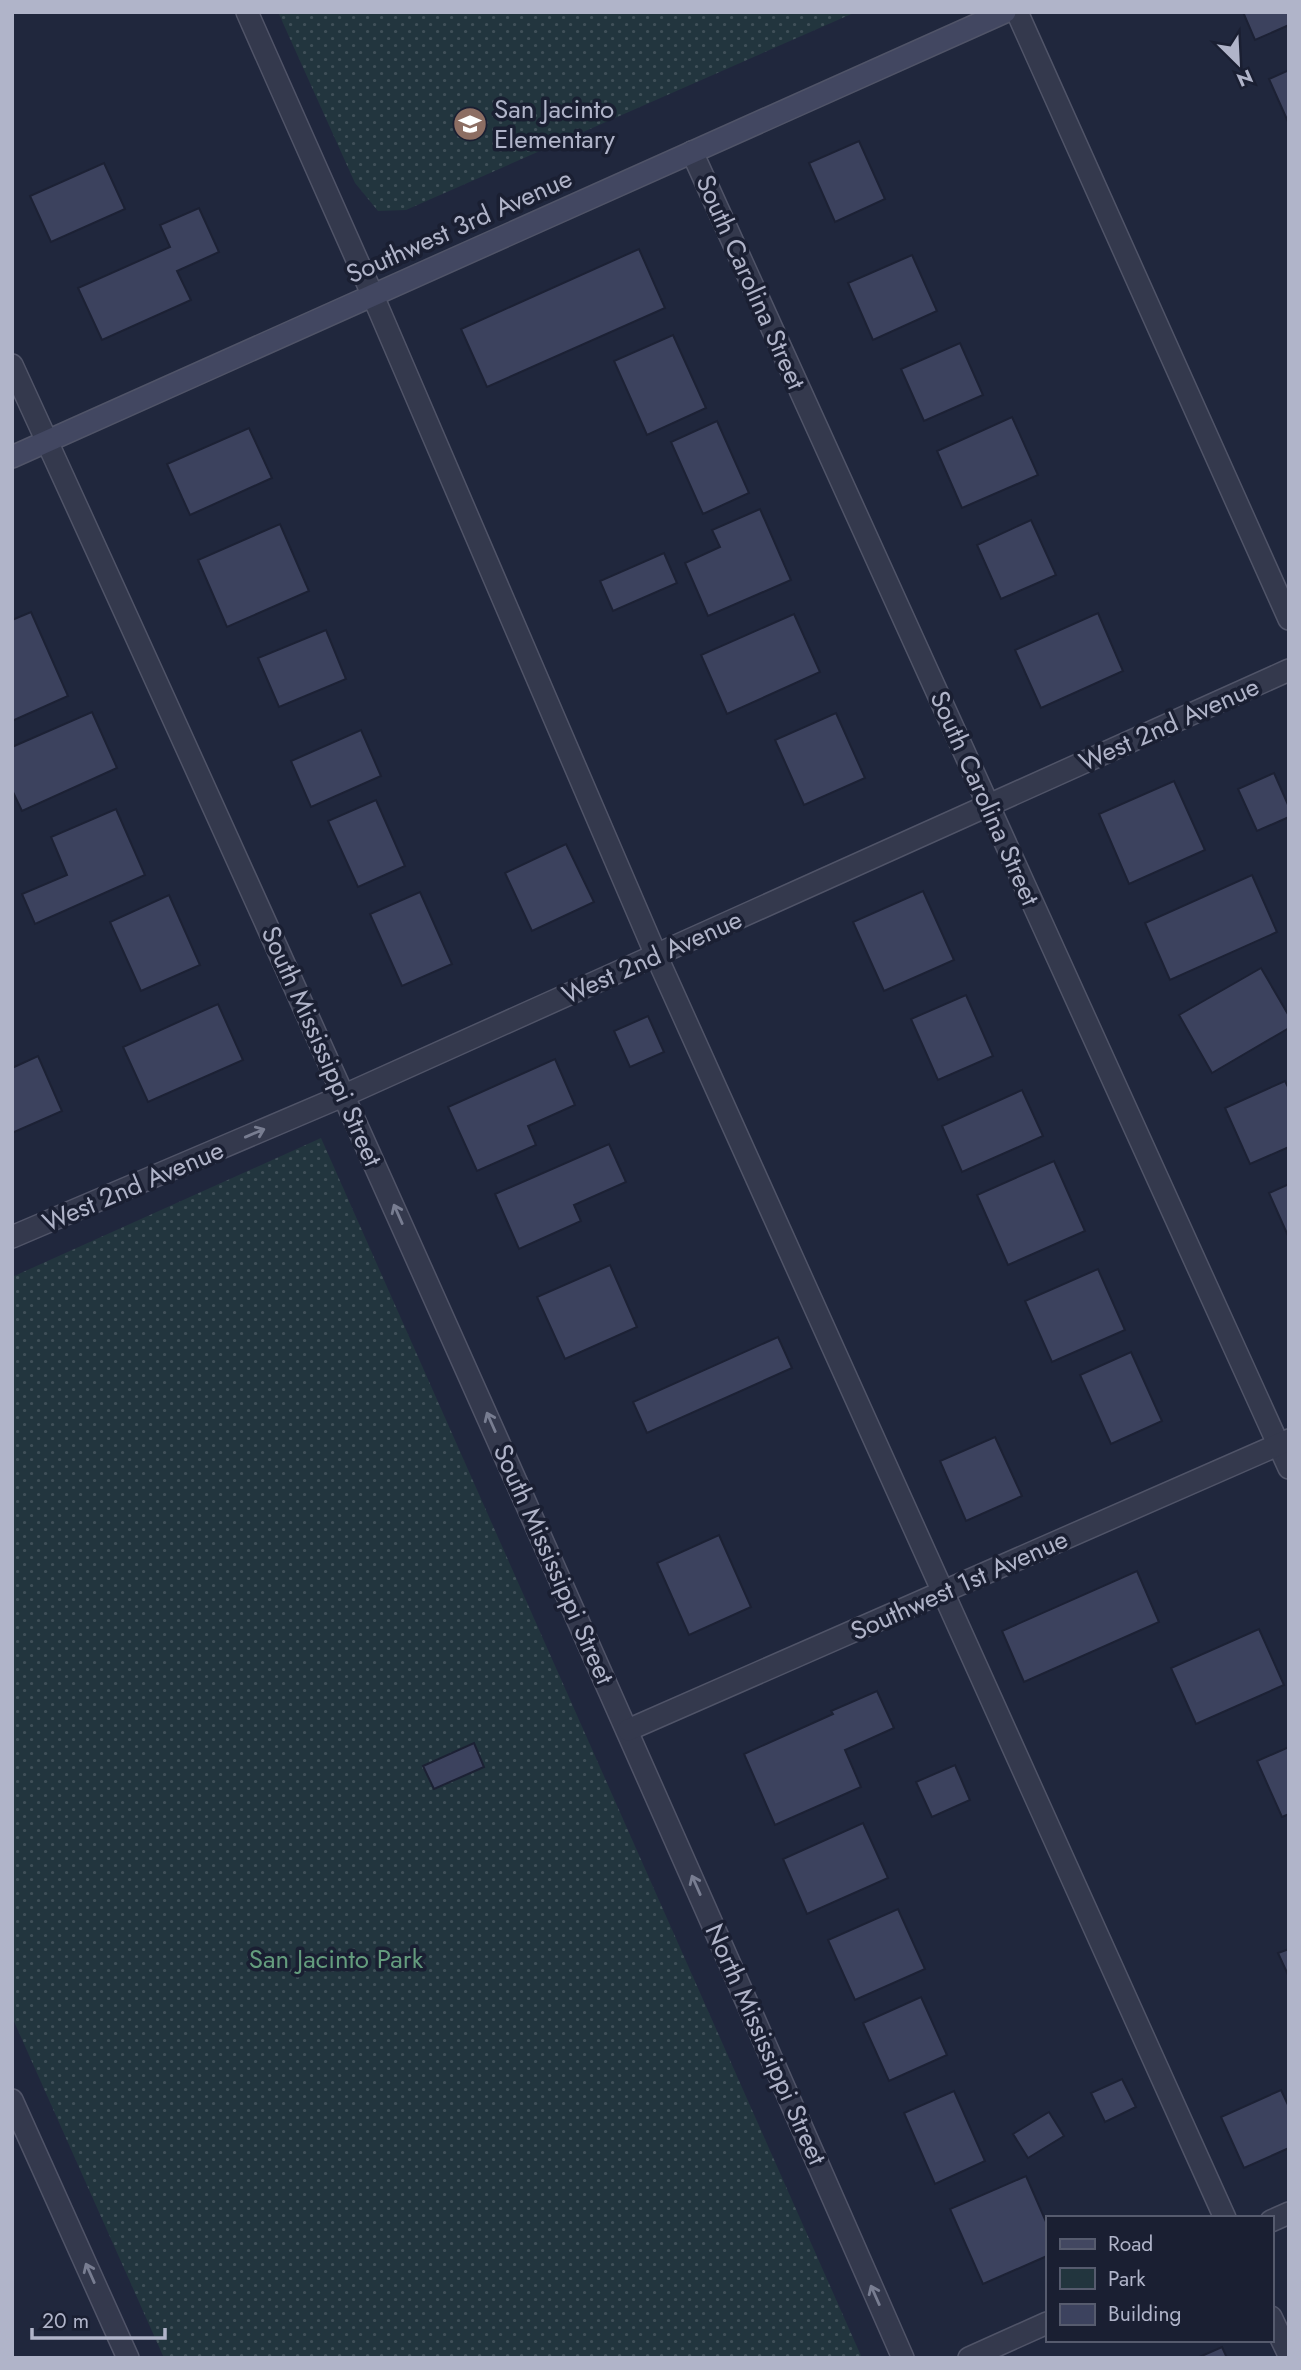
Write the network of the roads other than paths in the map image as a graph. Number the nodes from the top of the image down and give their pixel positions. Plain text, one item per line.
1 (247, 12) edge
2 (1004, 12) edge
3 (1017, 12) edge
4 (692, 152) junction
5 (373, 296) junction
6 (12, 365) edge
7 (47, 442) junction
8 (12, 457) edge
9 (1289, 619) edge
10 (1289, 670) edge
11 (988, 805) junction
12 (656, 955) junction
13 (345, 1095) junction
14 (12, 1237) edge
15 (1284, 1442) edge
16 (1289, 1468) edge
17 (943, 1592) junction
18 (628, 1730) junction
19 (12, 2100) edge
20 (1289, 2213) edge
21 (1224, 2216) edge
22 (1273, 2220) edge
23 (1273, 2321) edge
24 (1046, 2322) edge
25 (1289, 2355) edge
26 (128, 2358) edge
27 (903, 2358) edge
28 (969, 2358) edge

1 - 5 street
2 - 4 main road, Southwest 3rd Avenue
3 - 9 street
4 - 5 main road, Southwest 3rd Avenue
4 - 11 street, South Carolina Street
5 - 7 main road, Southwest 3rd Avenue
5 - 12 street
6 - 7 street, South Mississippi Street
7 - 8 main road, Southwest 3rd Avenue
7 - 13 street, South Mississippi Street
10 - 11 street, West 2nd Avenue
11 - 12 street, West 2nd Avenue
11 - 15 street, South Carolina Street
12 - 13 street, West 2nd Avenue
12 - 17 street
14 -> 13 street, West 2nd Avenue
18 -> 13 street, South Mississippi Street
15 - 16 street, South Carolina Street
15 - 17 street, Southwest 1st Avenue
17 - 18 street, Southwest 1st Avenue
17 - 21 street
27 -> 18 street, North Mississippi Street
26 -> 19 street
20 - 22 street
23 - 25 street
24 - 28 street

